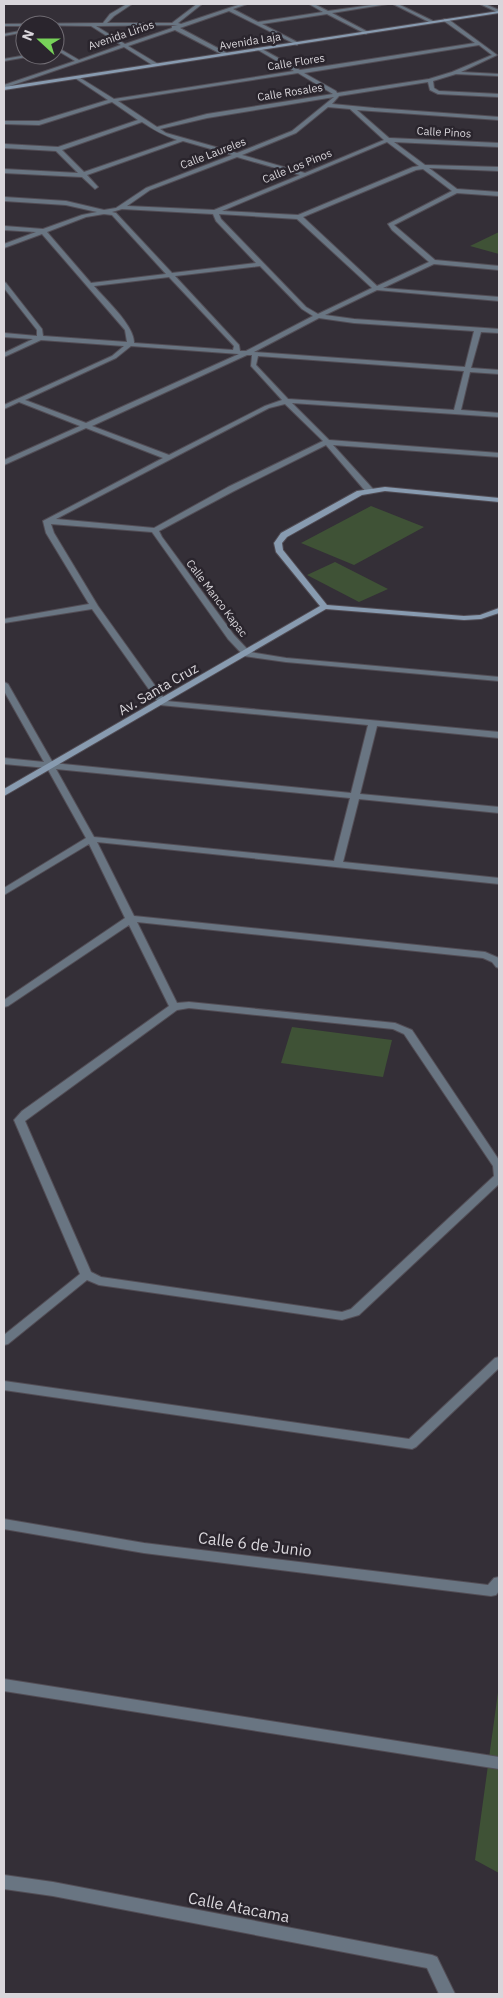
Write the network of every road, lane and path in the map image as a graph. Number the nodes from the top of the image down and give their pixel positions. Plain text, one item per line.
1 (10, 4) edge
2 (129, 4) edge
3 (200, 4) edge
4 (245, 4) edge
5 (312, 4) edge
6 (386, 4) edge
7 (395, 4) edge
8 (482, 4) edge
9 (4, 5) edge
10 (229, 9) junction
11 (328, 12) junction
12 (499, 12) edge
13 (446, 20) junction
14 (433, 22) junction
15 (105, 23) junction
16 (259, 23) junction
17 (65, 24) edge
18 (93, 24) junction
19 (174, 25) junction
20 (366, 33) junction
21 (297, 44) junction
22 (480, 44) junction
23 (122, 45) junction
24 (260, 49) junction
25 (65, 53) edge
26 (225, 54) junction
27 (497, 55) edge
28 (78, 61) junction
29 (156, 65) junction
30 (300, 72) junction
31 (454, 73) junction
32 (499, 75) edge
33 (77, 77) junction
34 (430, 80) junction
35 (27, 85) junction
36 (4, 88) edge
37 (4, 95) edge
38 (337, 95) junction
39 (499, 96) edge
40 (115, 100) junction
41 (328, 105) junction
42 (352, 108) junction
43 (499, 118) edge
44 (142, 120) junction
45 (4, 122) edge
46 (154, 129) junction
47 (181, 140) junction
48 (388, 140) junction
49 (4, 146) edge
50 (499, 146) edge
51 (58, 149) junction
52 (236, 155) junction
53 (424, 166) junction
54 (499, 169) edge
55 (4, 171) edge
56 (303, 174) junction
57 (82, 175) junction
58 (94, 188) dead end
59 (456, 191) junction
60 (499, 194) edge
61 (4, 199) edge
62 (123, 207) junction
63 (107, 212) junction
64 (215, 212) junction
65 (299, 217) junction
66 (4, 228) edge
67 (43, 231) junction
68 (4, 246) edge
69 (433, 262) junction
70 (261, 264) junction
71 (499, 268) edge
72 (172, 275) junction
73 (4, 284) edge
74 (90, 286) junction
75 (379, 289) junction
76 (499, 299) edge
77 (318, 316) junction
78 (478, 329) junction
79 (499, 331) edge
80 (4, 335) edge
81 (40, 338) junction
82 (130, 344) junction
83 (236, 353) junction
84 (245, 354) junction
85 (4, 355) edge
86 (255, 355) junction
87 (469, 370) junction
88 (499, 372) edge
89 (19, 400) junction
90 (286, 401) junction
91 (4, 407) edge
92 (457, 412) junction
93 (499, 415) edge
94 (86, 426) junction
95 (327, 442) junction
96 (499, 455) edge
97 (170, 458) junction
98 (4, 463) edge
99 (370, 491) junction
100 (499, 500) edge
101 (47, 521) junction
102 (155, 530) junction
103 (94, 606) junction
104 (325, 607) junction
105 (499, 610) edge
106 (4, 621) edge
107 (246, 654) junction
108 (499, 679) edge
109 (4, 684) edge
110 (163, 703) junction
111 (373, 724) junction
112 (499, 735) edge
113 (4, 761) edge
114 (51, 765) junction
115 (4, 793) edge
116 (356, 795) junction
117 (499, 810) edge
118 (91, 839) junction
119 (338, 864) junction
120 (499, 881) edge
121 (4, 892) edge
122 (131, 919) junction
123 (498, 960) edge
124 (4, 1004) edge
125 (174, 1007) junction
126 (499, 1177) edge
127 (86, 1275) junction
128 (4, 1341) edge
129 (499, 1361) edge
130 (4, 1386) edge
131 (4, 1524) edge
132 (499, 1582) edge
133 (4, 1685) edge
134 (499, 1763) edge
135 (4, 1882) edge
136 (448, 1994) edge

1 - 9 street
2 - 15 street
3 - 19 street
4 - 10 street, Avenida Lirios
5 - 11 street
6 - 11 street
7 - 14 street
8 - 12 street
10 - 16 street
10 - 19 street, Avenida Lirios
11 - 16 street
11 - 20 street
12 - 13 street, Avenida Laja
13 - 14 street, Avenida Laja
13 - 22 street
14 - 20 street, Avenida Laja
15 - 18 street
15 - 19 street
16 - 21 street
17 - 18 street
18 - 23 street
19 - 23 street, Avenida Lirios
19 - 26 street
20 - 21 street, Avenida Laja
21 - 24 street, Avenida Laja
22 - 27 street
22 - 30 street, Calle Flores
23 - 28 street, Avenida Lirios
23 - 29 street
24 - 26 street, Avenida Laja
24 - 30 street
25 - 28 street
26 - 29 street, Avenida Laja
27 - 31 street
28 - 36 street, Avenida Lirios
29 - 33 street, Avenida Laja
30 - 38 street
30 - 40 street, Calle Flores
31 - 32 street
31 - 34 street, Calle Rosales
33 - 35 street, Avenida Laja
33 - 40 street
34 - 38 street, Calle Rosales
34 - 39 street
35 - 36 street, Avenida Laja
35 - 37 street
38 - 41 street, Calle Laureles
38 - 46 street, Calle Rosales
40 - 44 street
40 - 45 street, Calle Flores
41 - 42 street
41 - 52 street, Calle Laureles
42 - 43 street
42 - 48 street
44 - 46 street
44 - 51 street
46 - 47 street
47 - 52 street
47 - 57 street
48 - 50 street, Calle Pinos
48 - 53 street
48 - 56 street, Calle Los Pinos
49 - 51 street
51 - 57 street
52 - 56 street
52 - 62 street, Calle Laureles
53 - 54 street
53 - 59 street
53 - 65 street
55 - 57 street
56 - 64 street, Calle Los Pinos
57 - 58 street
59 - 60 street
59 - 69 street
61 - 63 street
62 - 63 street, Calle Laureles
62 - 64 street
63 - 67 street, Calle Laureles
63 - 72 street
64 - 65 street
64 - 70 street
65 - 75 street
66 - 67 street
67 - 68 street, Calle Laureles
67 - 74 street
69 - 71 street
69 - 75 street
70 - 72 street
70 - 77 street
72 - 74 street
72 - 83 street
73 - 81 street
74 - 82 street
75 - 76 street
75 - 77 street
77 - 78 street
77 - 84 street
78 - 79 street
78 - 87 street
80 - 81 street
81 - 82 street
81 - 85 street
82 - 83 street
82 - 89 street
83 - 84 street
84 - 86 street
84 - 94 street
86 - 87 street
86 - 90 street
87 - 88 street
87 - 92 street
89 - 91 street
89 - 94 street
90 - 92 street
90 - 95 street
90 - 97 street
92 - 93 street
94 - 97 street
94 - 98 street
95 - 96 street
95 - 99 street
95 - 102 street
97 - 101 street
99 - 100 street
99 - 104 street
101 - 102 street
101 - 103 street
102 - 107 street, Calle Manco Kapac
103 - 106 street
103 - 110 street
104 - 105 street
104 - 107 street, Av. Santa Cruz
107 - 108 street, Calle Manco Kapac
107 - 110 street, Av. Santa Cruz
109 - 114 street
110 - 111 street
110 - 114 street, Av. Santa Cruz
111 - 112 street
111 - 116 street
113 - 114 street
114 - 115 street, Av. Santa Cruz
114 - 116 street
114 - 118 street
116 - 117 street
116 - 119 street
118 - 119 street
118 - 121 street
118 - 122 street
119 - 120 street
122 - 123 street
122 - 124 street
122 - 125 street
125 - 126 street
125 - 127 street
126 - 127 street
127 - 128 street
129 - 130 street
131 - 132 street, Calle 6 de Junio
133 - 134 street
135 - 136 street, Calle Atacama

